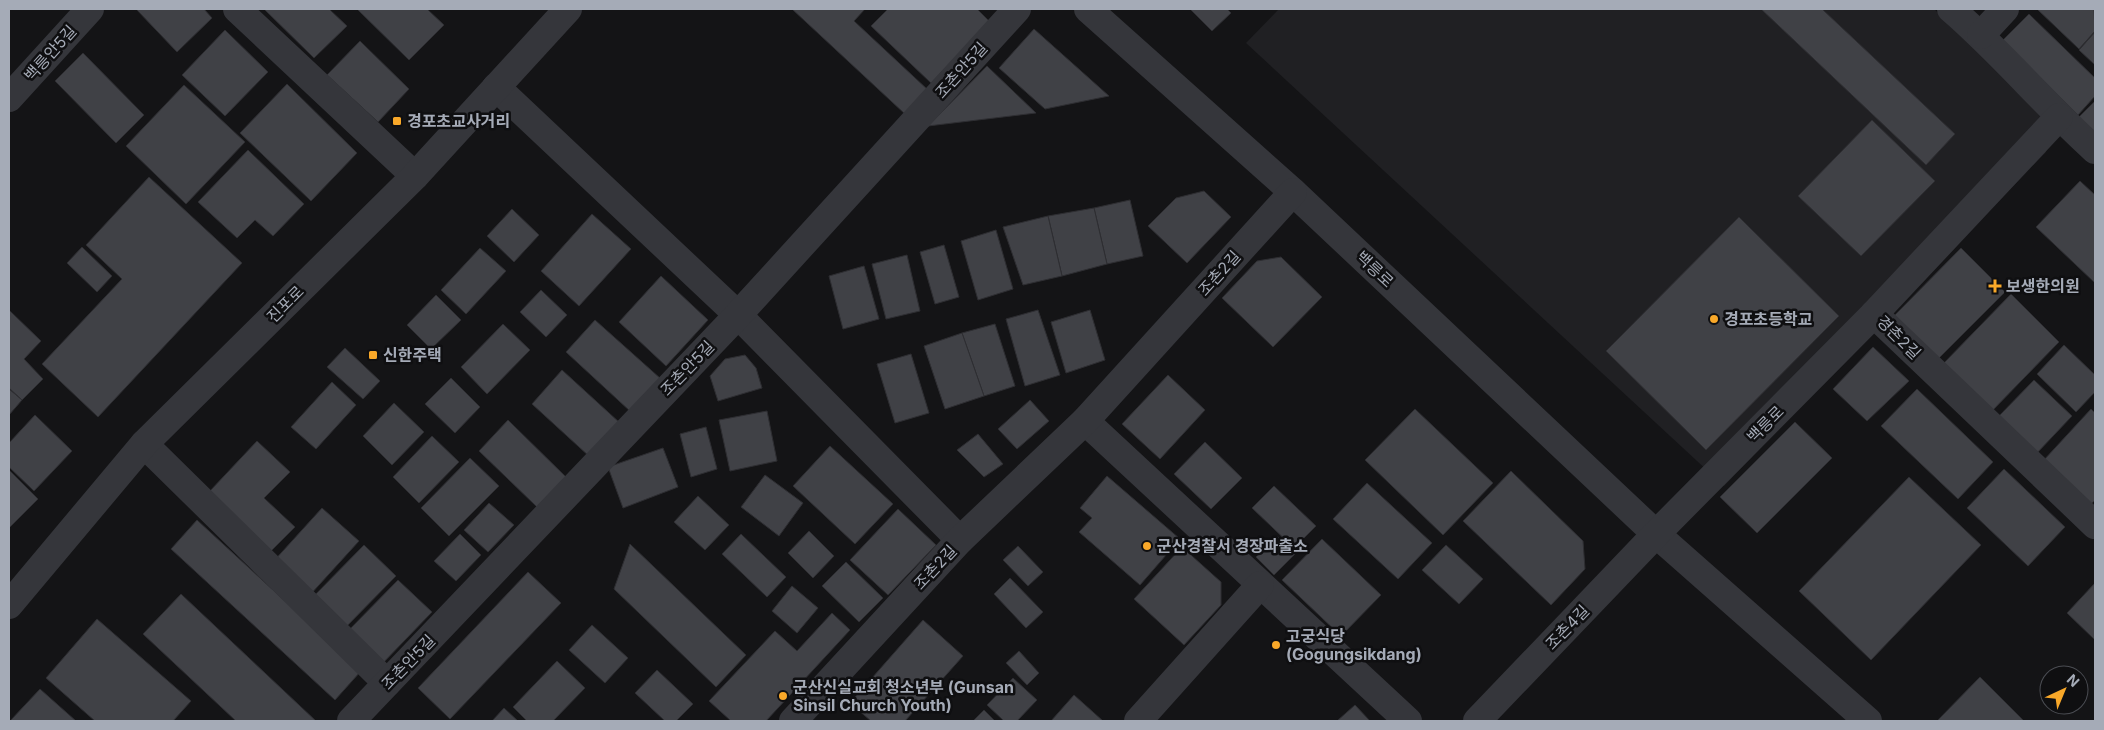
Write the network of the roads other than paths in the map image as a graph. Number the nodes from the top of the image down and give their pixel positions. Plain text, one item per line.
1 (90, 9) edge
2 (237, 9) edge
3 (568, 9) edge
4 (1017, 9) edge
5 (1088, 9) edge
6 (1951, 9) edge
7 (2005, 9) edge
8 (1981, 35) junction
9 (496, 87) junction
10 (9, 98) edge
11 (2058, 117) junction
12 (2095, 150) edge
13 (415, 176) junction
14 (1293, 192) junction
15 (1874, 314) junction
16 (738, 315) junction
17 (1085, 421) junction
18 (144, 444) junction
19 (2095, 525) edge
20 (1656, 534) junction
21 (960, 540) junction
22 (1260, 585) junction
23 (13, 591) edge
24 (388, 683) junction
25 (351, 721) edge
26 (793, 721) edge
27 (1138, 721) edge
28 (1408, 721) edge
29 (1477, 721) edge
30 (1868, 721) edge

1 - 10 street, 백릉안5길
2 - 13 street
3 - 9 street, 진포로
4 - 16 street, 조촌안5길
5 - 14 street, 백릉로
6 - 8 street
7 - 8 street
8 - 11 street
9 - 13 street, 진포로
9 - 16 street
11 - 12 street
11 - 15 street, 경촌2길
13 - 18 street, 진포로
14 - 17 street, 조촌2길
14 - 20 street, 백릉로
15 - 19 street, 경촌2길
15 - 20 street, 백릉로
16 - 21 street
16 - 24 street, 조촌안5길
17 - 21 street, 조촌2길
17 - 22 street
18 - 23 street, 진포로
18 - 24 street
20 - 29 street, 조촌4길
20 - 30 street, 백릉로
21 - 26 street, 조촌2길
22 - 27 street
22 - 28 street
24 - 25 street, 조촌안5길

